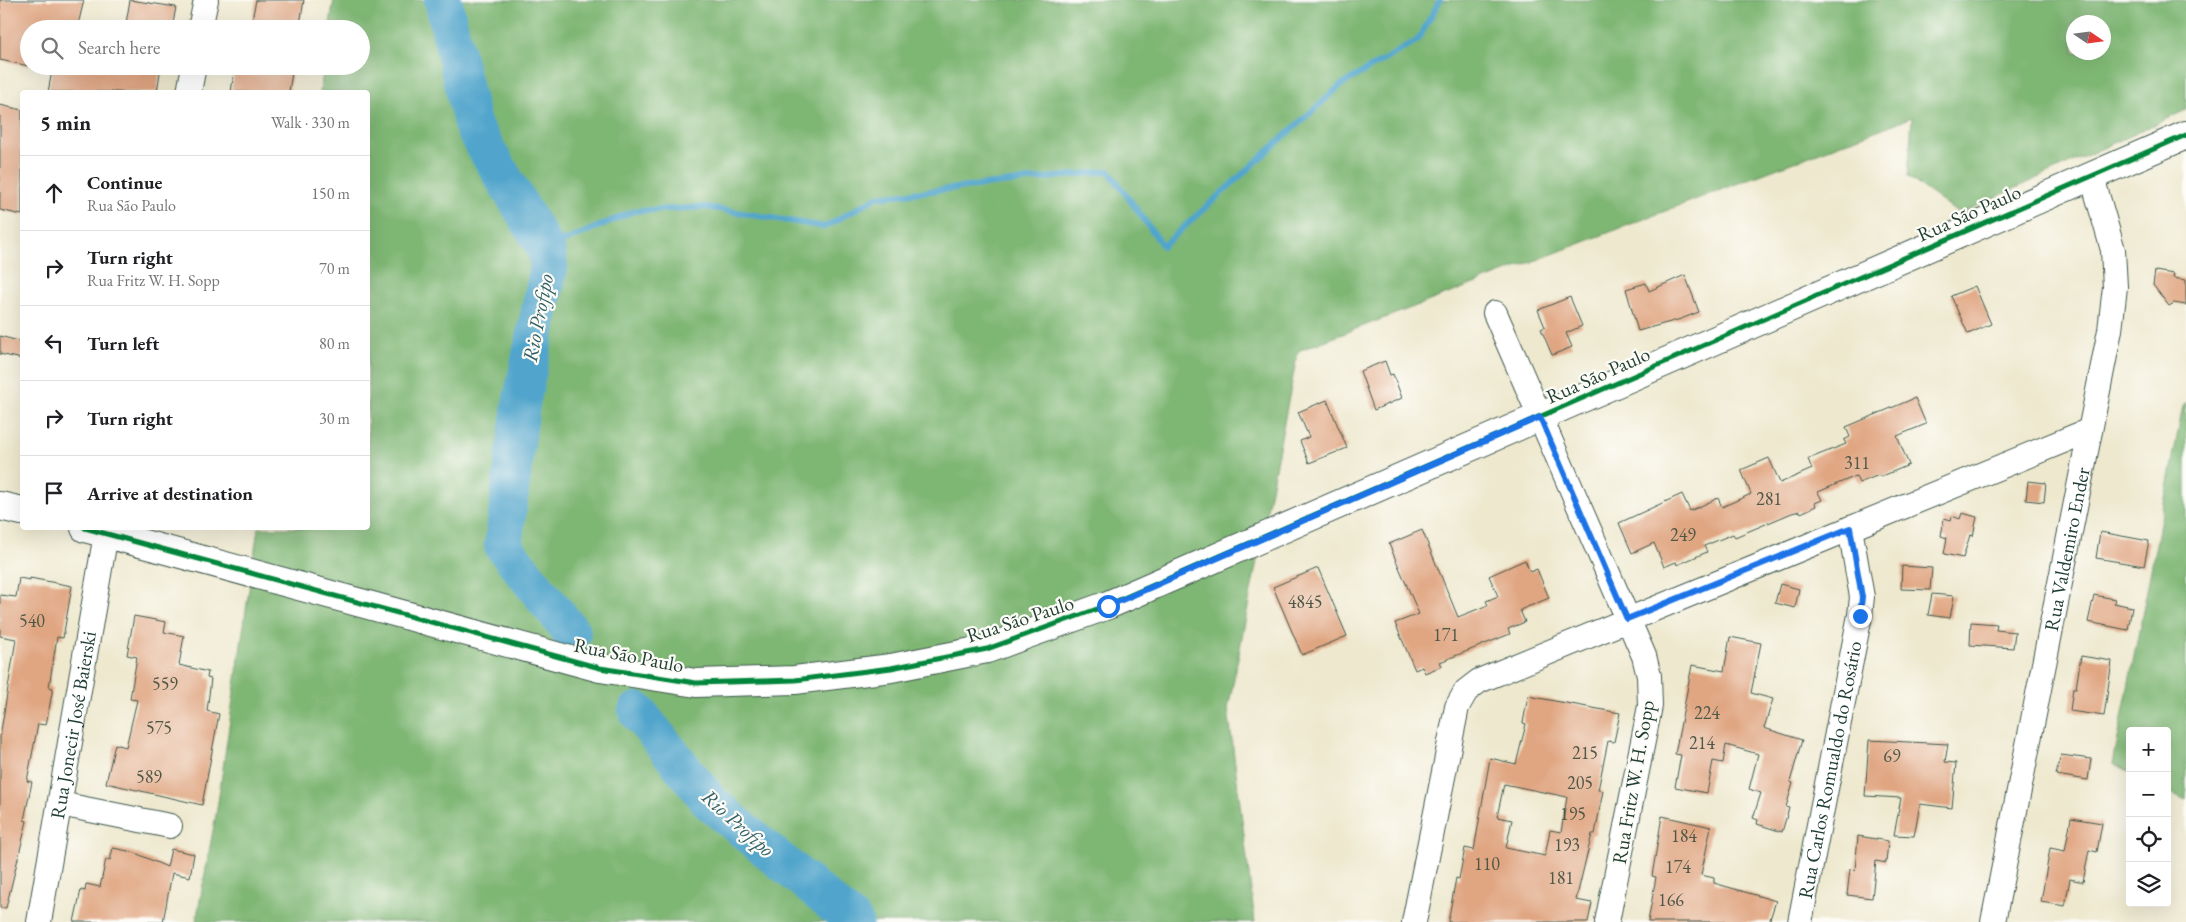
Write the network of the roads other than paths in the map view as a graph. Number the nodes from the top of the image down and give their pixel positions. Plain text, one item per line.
1 (206, 0) edge
2 (202, 20) edge
3 (192, 75) edge
4 (189, 90) edge
5 (2186, 135) edge
6 (2092, 177) junction
7 (1495, 313) dead end
8 (1540, 417) junction
9 (2090, 430) junction
10 (0, 506) edge
11 (20, 511) edge
12 (1850, 528) junction
13 (100, 530) edge
14 (104, 530) edge
15 (1627, 619) junction
16 (60, 804) junction
17 (170, 826) dead end
18 (39, 922) edge
19 (1414, 922) edge
20 (1607, 922) edge
21 (1800, 922) edge
22 (1993, 922) edge

1 - 2 street
3 - 4 street
5 - 6 main road, Rua São Paulo
6 - 8 main road, Rua São Paulo
6 - 9 street, Rua Valdemiro Ender
7 - 8 street, Rua Fritz W. H. Sopp
8 - 14 main road, Rua São Paulo
8 - 15 street, Rua Fritz W. H. Sopp
9 - 12 street
9 - 22 street, Rua Valdemiro Ender
10 - 11 main road
12 - 15 street
12 - 21 street, Rua Carlos Romualdo do Rosário
13 - 16 street, Rua Jonecir José Baierski
15 - 19 street
15 - 20 street, Rua Fritz W. H. Sopp
16 - 17 street
16 - 18 street, Rua Jonecir José Baierski

